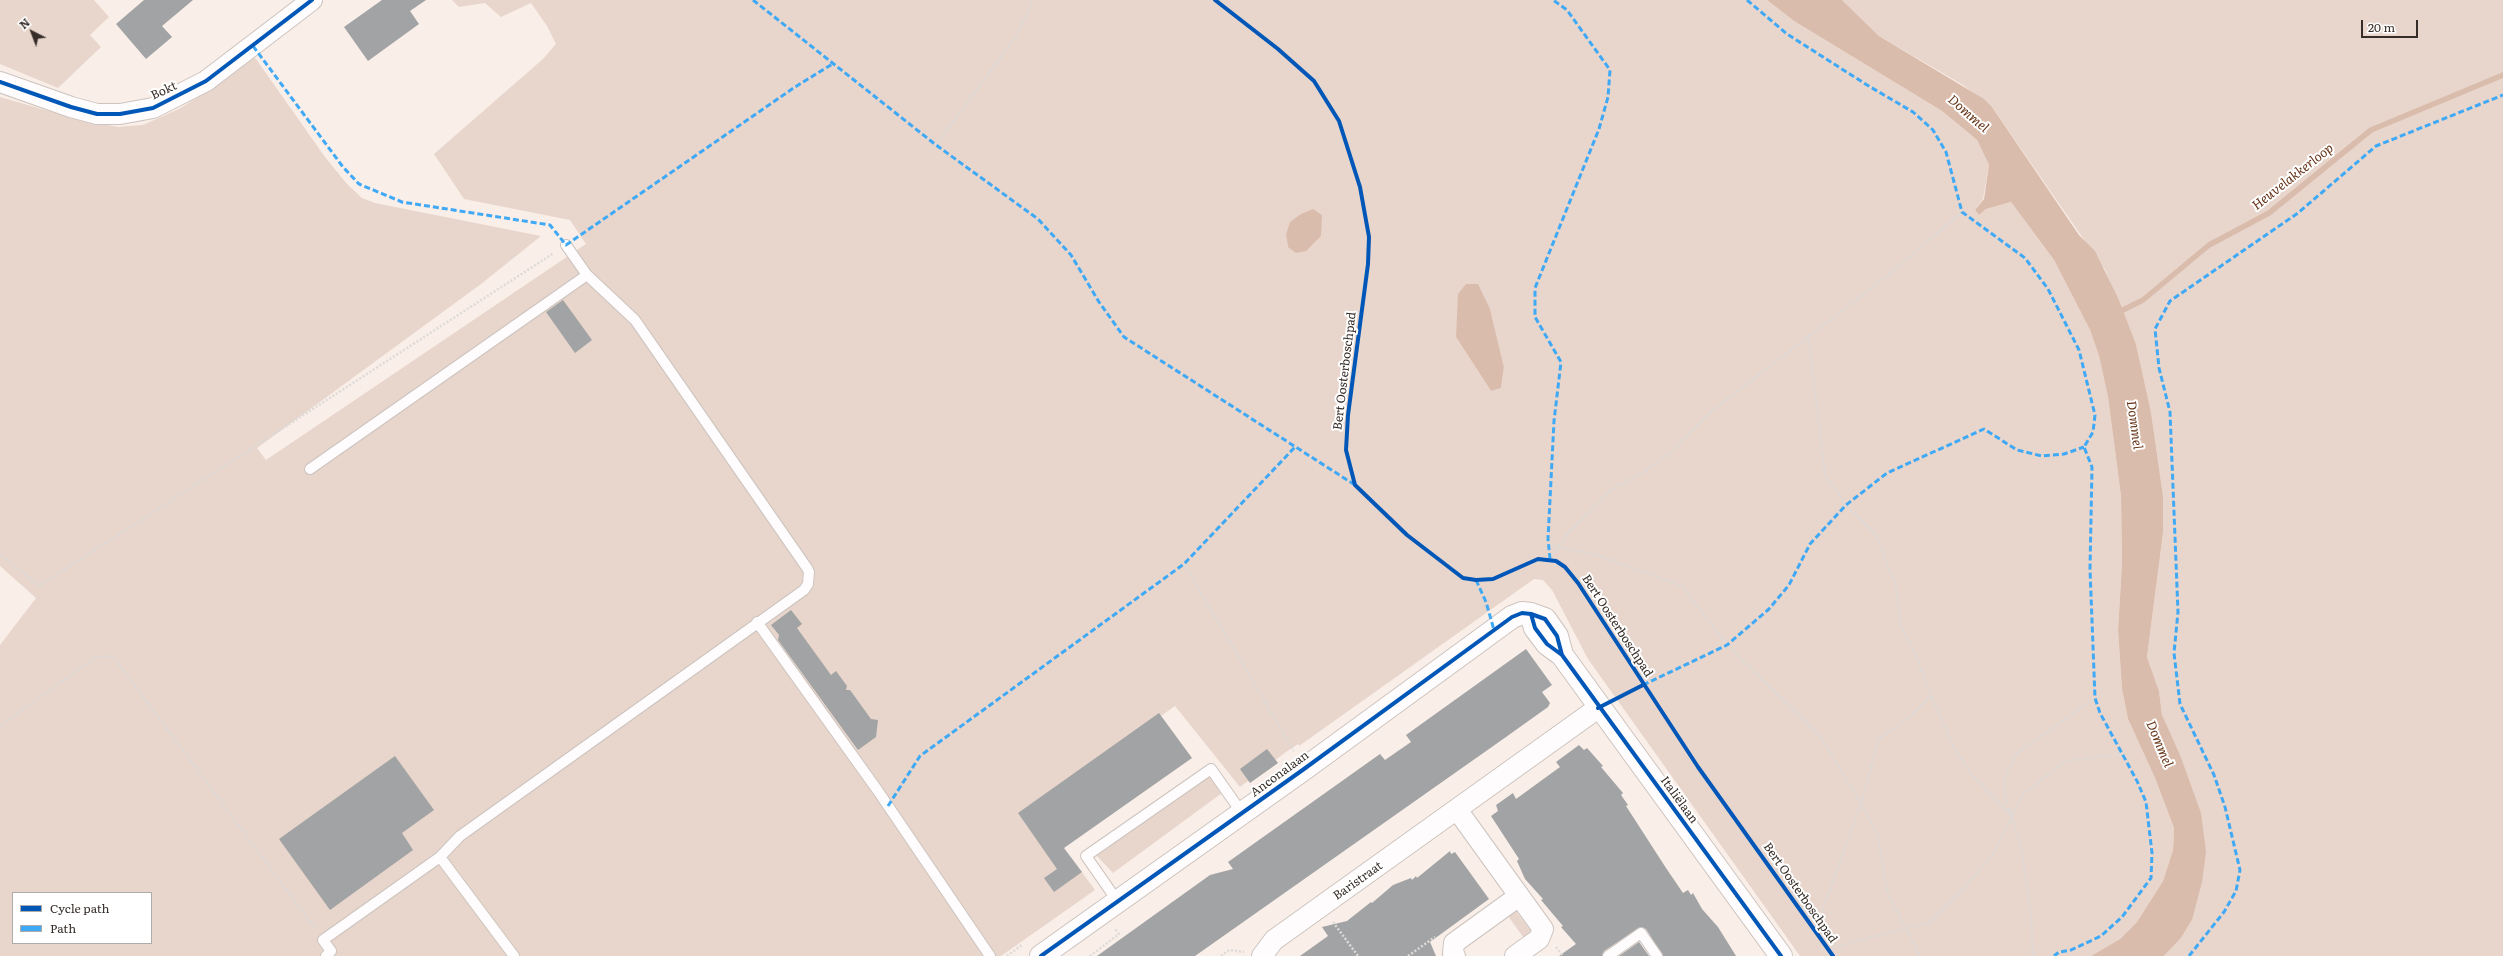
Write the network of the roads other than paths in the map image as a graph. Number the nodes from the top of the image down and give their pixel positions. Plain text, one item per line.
1 (312, 0) edge
2 (0, 82) edge
3 (566, 245) road end
4 (587, 275) junction
5 (310, 469) dead end
6 (1531, 614) joint
7 (757, 622) junction
8 (1598, 708) junction
9 (1458, 811) junction
10 (1242, 813) junction
11 (440, 857) junction
12 (1519, 896) junction
13 (1118, 902) junction
14 (1262, 955) edge
15 (1454, 955) edge
16 (326, 956) edge
17 (514, 956) edge
18 (990, 956) edge
19 (1041, 956) edge
20 (1515, 956) edge
21 (1608, 956) edge
22 (1657, 956) edge
23 (1781, 956) edge

1 - 2 street, Bokt
3 - 4 lane
4 - 5 lane
4 - 7 lane
6 - 8 street, Italiëlaan
6 - 10 street, Anconalaan
7 - 11 lane
7 - 18 lane
8 - 9 street, Baristraat
8 - 23 street, Italiëlaan
9 - 12 street
9 - 14 street, Baristraat
10 - 13 street, Anconalaan
10 - 13 lane
11 - 16 lane
11 - 17 lane
12 - 15 street
12 - 20 street
13 - 19 street, Anconalaan
21 - 22 lane

